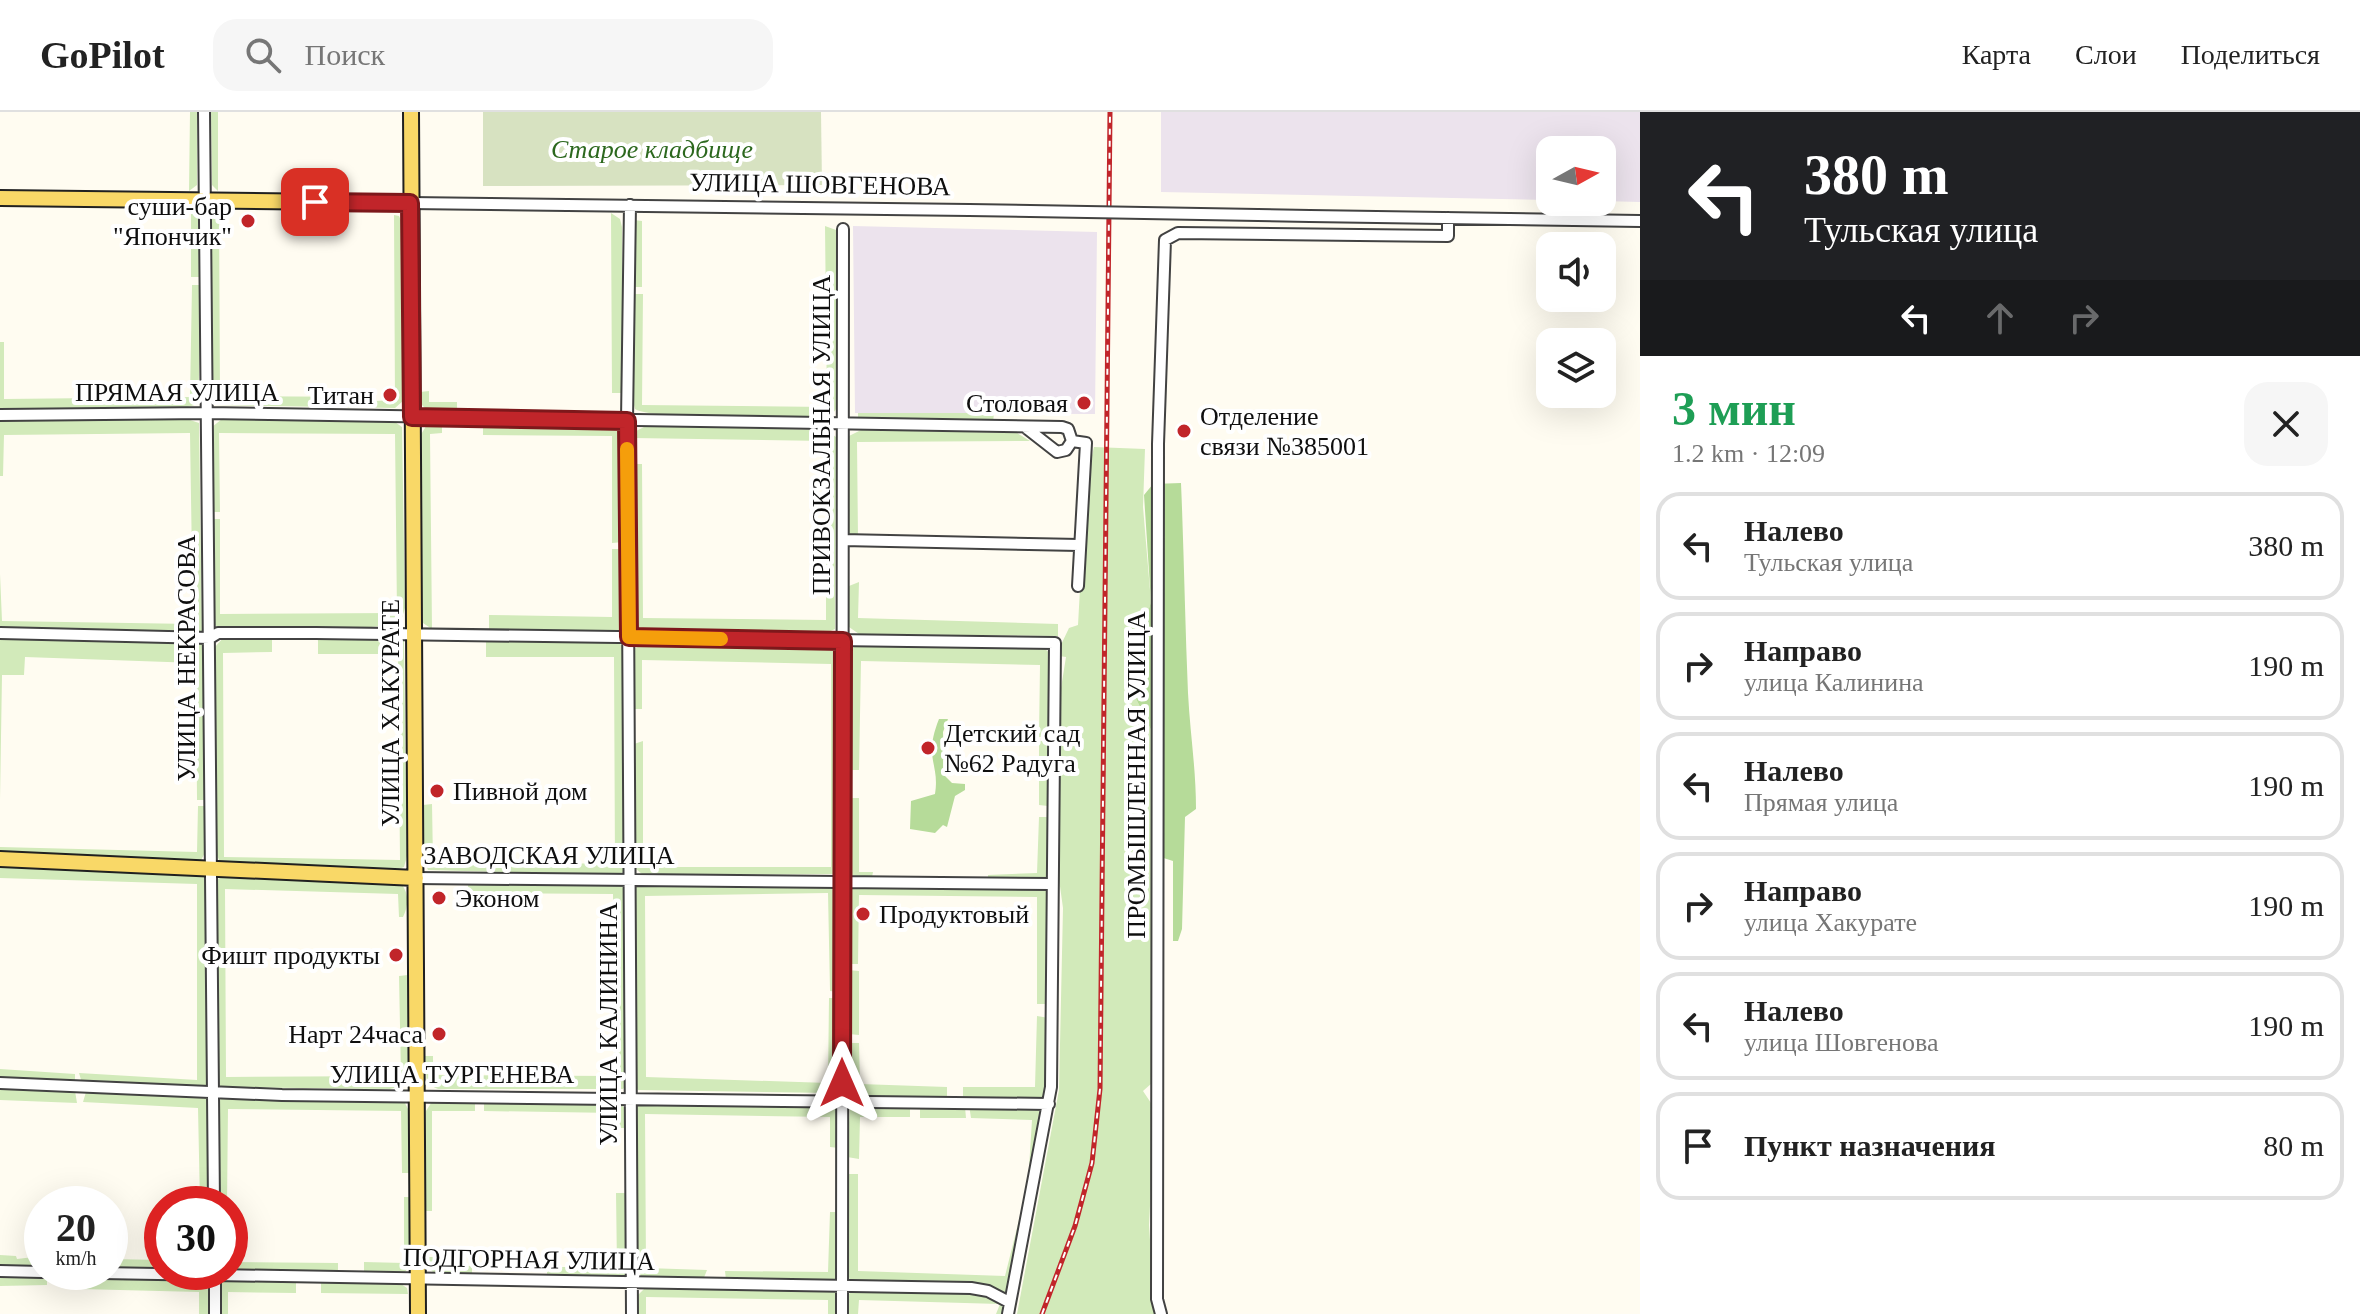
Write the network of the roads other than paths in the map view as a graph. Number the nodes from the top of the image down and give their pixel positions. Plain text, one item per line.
1 (204, 112) edge
2 (411, 112) edge
3 (0, 198) edge
4 (205, 200) junction
5 (410, 203) junction
6 (630, 205) junction
7 (1448, 218) junction
8 (1640, 221) edge
9 (843, 229) dead end
10 (207, 413) junction
11 (0, 415) edge
12 (412, 417) junction
13 (627, 421) junction
14 (843, 423) junction
15 (1025, 427) junction
16 (1072, 441) junction
17 (843, 540) junction
18 (1079, 545) junction
19 (1078, 586) dead end
20 (0, 633) edge
21 (413, 634) junction
22 (629, 637) junction
23 (210, 638) junction
24 (843, 641) junction
25 (0, 859) edge
26 (211, 869) junction
27 (416, 878) junction
28 (630, 879) junction
29 (843, 881) junction
30 (1051, 884) junction
31 (0, 1083) edge
32 (213, 1093) junction
33 (417, 1094) junction
34 (631, 1097) junction
35 (842, 1100) junction
36 (1049, 1104) junction
37 (214, 1186) edge
38 (0, 1271) edge
39 (24, 1272) edge
40 (248, 1275) edge
41 (418, 1279) junction
42 (631, 1282) junction
43 (841, 1286) junction
44 (215, 1290) edge
45 (1009, 1308) edge
46 (1160, 1312) edge
47 (215, 1314) edge
48 (418, 1314) edge
49 (632, 1314) edge
50 (842, 1314) edge

1 - 4 street, УЛИЦА НЕКРАСОВА
2 - 5 main road, УЛИЦА ХАКУРАТЕ
3 - 4 main road, УЛИЦА ШОВГЕНОВА
4 - 5 main road, УЛИЦА ШОВГЕНОВА
4 - 10 street, УЛИЦА НЕКРАСОВА
5 - 6 street, УЛИЦА ШОВГЕНОВА
5 - 12 main road, УЛИЦА ХАКУРАТЕ
6 - 7 street, УЛИЦА ШОВГЕНОВА, bridge
6 - 13 street, УЛИЦА КАЛИНИНА
7 - 8 street, УЛИЦА ШОВГЕНОВА
7 - 46 street, ПРОМЫШЛЕННАЯ УЛИЦА
9 - 14 street, ПРИВОКЗАЛЬНАЯ УЛИЦА
10 - 11 street, ПРЯМАЯ УЛИЦА
10 - 12 street, ПРЯМАЯ УЛИЦА
10 - 23 street, УЛИЦА НЕКРАСОВА
12 - 13 street, ПРЯМАЯ УЛИЦА
12 - 21 main road, УЛИЦА ХАКУРАТЕ
13 - 14 street, ПРЯМАЯ УЛИЦА
13 - 22 street, УЛИЦА КАЛИНИНА
14 - 15 street, ПРЯМАЯ УЛИЦА
14 - 17 street, ПРИВОКЗАЛЬНАЯ УЛИЦА
15 - 16 street, ПРЯМАЯ УЛИЦА
15 - 16 street
16 - 18 street
17 - 18 street
17 - 24 street, ПРИВОКЗАЛЬНАЯ УЛИЦА
18 - 19 street
20 - 23 street
21 - 22 street
21 - 23 street
21 - 27 main road, УЛИЦА ХАКУРАТЕ
22 - 24 street
22 - 28 street, УЛИЦА КАЛИНИНА
23 - 26 street, УЛИЦА НЕКРАСОВА
24 - 29 street, ПРИВОКЗАЛЬНАЯ УЛИЦА
24 - 30 street
25 - 26 main road, ЗАВОДСКАЯ УЛИЦА
26 - 27 main road, ЗАВОДСКАЯ УЛИЦА
26 - 32 street, УЛИЦА НЕКРАСОВА
27 - 28 street, ЗАВОДСКАЯ УЛИЦА
27 - 33 main road, УЛИЦА ХАКУРАТЕ
28 - 29 street, ЗАВОДСКАЯ УЛИЦА
28 - 34 street, УЛИЦА КАЛИНИНА
29 - 30 street, ЗАВОДСКАЯ УЛИЦА
29 - 35 street, ПРИВОКЗАЛЬНАЯ УЛИЦА
30 - 36 street
31 - 32 street, УЛИЦА ТУРГЕНЕВА
32 - 33 street, УЛИЦА ТУРГЕНЕВА
32 - 37 street, УЛИЦА НЕКРАСОВА
33 - 34 street, УЛИЦА ТУРГЕНЕВА
33 - 41 main road, УЛИЦА ХАКУРАТЕ
34 - 35 street, УЛИЦА ТУРГЕНЕВА
34 - 42 street, УЛИЦА КАЛИНИНА
35 - 36 street, УЛИЦА ТУРГЕНЕВА
35 - 43 street, ПРИВОКЗАЛЬНАЯ УЛИЦА
36 - 45 street
38 - 39 street, ПОДГОРНАЯ УЛИЦА
40 - 41 street, ПОДГОРНАЯ УЛИЦА
41 - 42 street, ПОДГОРНАЯ УЛИЦА
41 - 48 main road, УЛИЦА ХАКУРАТЕ
42 - 43 street, ПОДГОРНАЯ УЛИЦА
42 - 49 street, УЛИЦА КАЛИНИНА
43 - 45 street, ПОДГОРНАЯ УЛИЦА
43 - 50 street, ПРИВОКЗАЛЬНАЯ УЛИЦА
44 - 47 street

